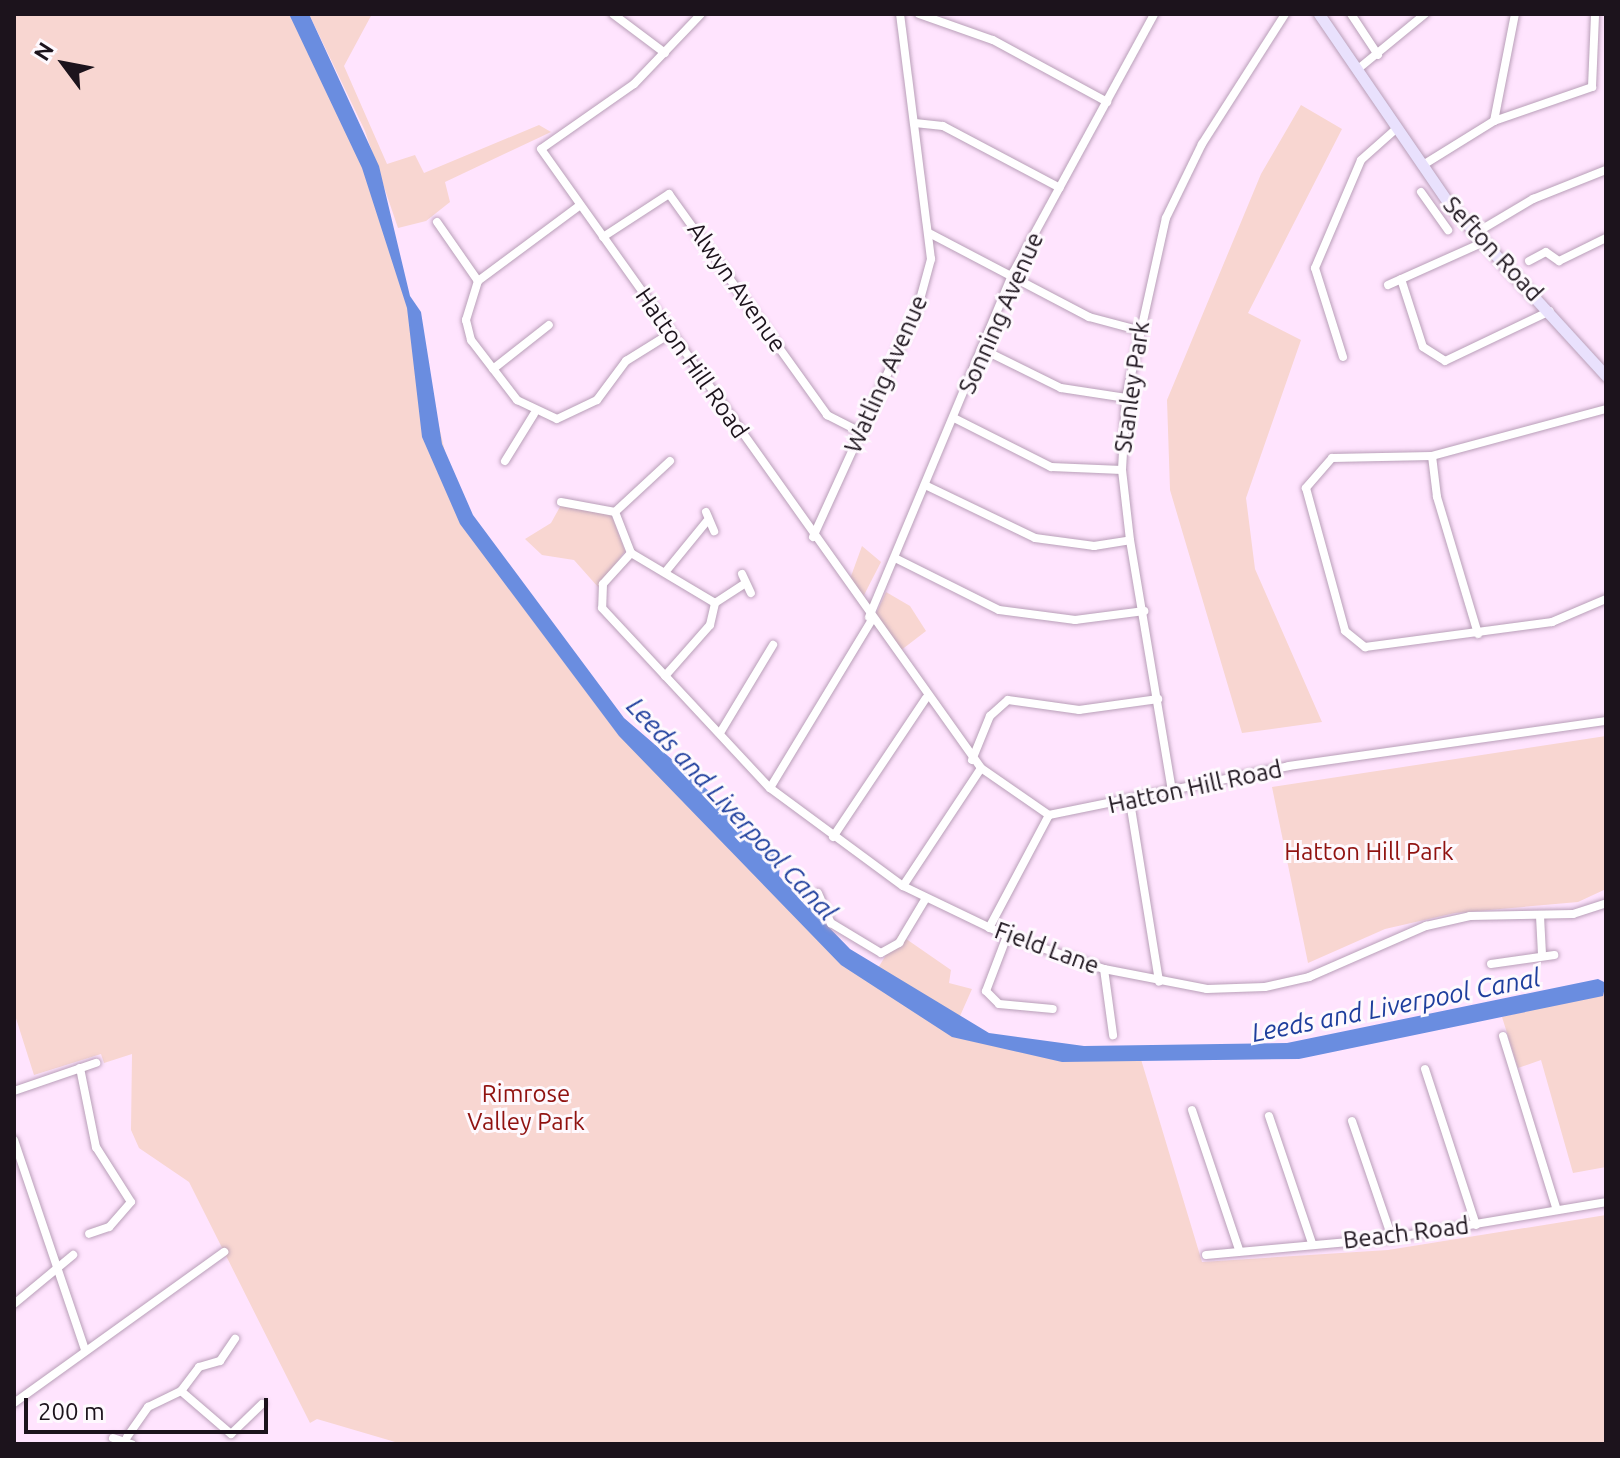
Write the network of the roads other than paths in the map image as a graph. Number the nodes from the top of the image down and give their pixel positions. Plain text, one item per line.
1 (613, 14) edge
2 (701, 14) edge
3 (900, 14) edge
4 (919, 14) edge
5 (1285, 14) edge
6 (1319, 14) edge
7 (1351, 14) edge
8 (1425, 14) edge
9 (1515, 14) edge
10 (1595, 14) edge
11 (1151, 15) edge
12 (665, 53) junction
13 (1378, 55) junction
14 (1358, 69) junction
15 (1107, 102) junction
16 (1494, 121) junction
17 (915, 123) junction
18 (1397, 128) junction
19 (1423, 165) junction
20 (1606, 170) edge
21 (1060, 188) junction
22 (1421, 192) dead end
23 (1450, 205) junction
24 (579, 206) junction
25 (1437, 215) junction
26 (437, 222) dead end
27 (1448, 230) dead end
28 (929, 233) junction
29 (603, 237) junction
30 (1478, 238) junction
31 (1606, 238) edge
32 (1529, 261) dead end
33 (1013, 273) junction
34 (1401, 279) junction
35 (478, 281) junction
36 (1388, 285) dead end
37 (1551, 311) junction
38 (549, 325) dead end
39 (1138, 330) junction
40 (671, 333) junction
41 (982, 349) junction
42 (1343, 357) dead end
43 (493, 369) junction
44 (1606, 376) edge
45 (1126, 398) junction
46 (1606, 409) edge
47 (534, 414) junction
48 (954, 418) junction
49 (861, 432) junction
50 (1432, 456) junction
51 (505, 461) dead end
52 (670, 461) dead end
53 (1122, 470) junction
54 (925, 485) junction
55 (561, 502) dead end
56 (615, 512) junction
57 (714, 531) dead end
58 (813, 537) junction
59 (1130, 540) junction
60 (631, 553) junction
61 (895, 558) junction
62 (667, 570) junction
63 (742, 574) dead end
64 (744, 584) junction
65 (751, 593) dead end
66 (1606, 599) edge
67 (715, 603) junction
68 (1144, 611) junction
69 (870, 619) junction
70 (1478, 634) junction
71 (773, 645) dead end
72 (665, 676) junction
73 (926, 698) junction
74 (1158, 699) junction
75 (1606, 721) edge
76 (720, 733) junction
77 (972, 760) junction
78 (981, 768) junction
79 (770, 788) junction
80 (1172, 791) junction
81 (1130, 802) junction
82 (1049, 815) junction
83 (833, 837) junction
84 (903, 886) junction
85 (818, 893) dead end
86 (926, 898) junction
87 (1606, 903) edge
88 (1540, 916) junction
89 (989, 928) junction
90 (1007, 936) junction
91 (1542, 955) junction
92 (1554, 955) dead end
93 (1491, 964) dead end
94 (1104, 969) junction
95 (1159, 982) junction
96 (1053, 1009) dead end
97 (1113, 1035) dead end
98 (1503, 1036) dead end
99 (96, 1063) dead end
100 (80, 1068) junction
101 (1425, 1069) dead end
102 (14, 1091) edge
103 (1192, 1110) dead end
104 (1269, 1116) dead end
105 (1352, 1121) dead end
106 (14, 1140) edge
107 (1606, 1202) edge
108 (1557, 1210) junction
109 (1476, 1225) junction
110 (89, 1234) dead end
111 (1392, 1238) junction
112 (1312, 1243) junction
113 (1239, 1250) junction
114 (224, 1252) dead end
115 (73, 1255) dead end
116 (1206, 1255) dead end
117 (59, 1271) junction
118 (14, 1304) edge
119 (235, 1339) dead end
120 (85, 1350) junction
121 (181, 1391) junction
122 (14, 1403) edge
123 (262, 1404) dead end
124 (113, 1438) dead end
125 (130, 1440) edge

1 - 12 street
2 - 12 street
3 - 17 street, Watling Avenue
4 - 15 street
5 - 39 street, Stanley Park
6 - 14 main road, Sefton Road
7 - 13 street
8 - 13 street
9 - 16 street
10 - 16 street
11 - 15 street, Sonning Avenue
12 - 24 street, Hatton Hill Road
13 - 14 street
14 - 18 main road, Sefton Road
15 - 21 street, Sonning Avenue
16 - 19 street
17 - 21 street
17 - 28 street, Watling Avenue
18 - 19 main road, Sefton Road
18 - 42 street
19 - 23 main road, Sefton Road
20 - 30 street
21 - 33 street, Sonning Avenue
22 - 25 street
23 - 25 street
23 - 30 main road, Sefton Road
24 - 29 street, Hatton Hill Road
24 - 35 street
25 - 27 street
26 - 35 street
28 - 33 street
28 - 49 street, Watling Avenue
29 - 40 street, Hatton Hill Road
29 - 49 street, Alwyn Avenue
30 - 34 street
30 - 37 main road, Sefton Road
31 - 32 street
33 - 39 street
33 - 41 street, Sonning Avenue
34 - 36 street
34 - 37 street
35 - 43 street
37 - 44 main road, Sefton Road
38 - 43 street
39 - 45 street, Stanley Park
40 - 47 street
40 - 58 street, Hatton Hill Road
41 - 45 street
41 - 48 street, Sonning Avenue
43 - 47 street
45 - 53 street, Stanley Park
46 - 50 street
47 - 51 street
48 - 53 street
48 - 54 street, Sonning Avenue
49 - 58 street, Watling Avenue
50 - 70 street
50 - 70 street
52 - 56 street
53 - 59 street, Stanley Park
54 - 59 street
54 - 61 street, Sonning Avenue
55 - 56 street
56 - 60 street
57 - 62 street
58 - 69 street, Hatton Hill Road
59 - 68 street, Stanley Park
60 - 62 street
60 - 72 street, Field Lane
61 - 68 street
61 - 69 street, Sonning Avenue
62 - 67 street
63 - 64 street
64 - 65 street
64 - 67 street
66 - 70 street
67 - 72 street
68 - 74 street, Stanley Park
69 - 73 street, Hatton Hill Road
69 - 79 street, Sonning Avenue
71 - 76 street
72 - 76 street, Field Lane
73 - 77 street, Hatton Hill Road
73 - 83 street
74 - 77 street
74 - 80 street, Stanley Park
75 - 80 street, Hatton Hill Road
76 - 79 street, Field Lane
77 - 78 street, Hatton Hill Road
78 - 82 street, Hatton Hill Road
78 - 84 street
79 - 83 street, Field Lane
80 - 81 street, Hatton Hill Road
81 - 82 street, Hatton Hill Road
81 - 95 street
82 - 89 street
83 - 84 street, Field Lane
84 - 86 street, Field Lane
85 - 86 street
86 - 89 street, Field Lane
87 - 88 street, Field Lane
88 - 91 street
88 - 95 street, Field Lane
89 - 90 street, Field Lane
90 - 94 street, Field Lane
90 - 96 street
91 - 92 street
91 - 93 street
94 - 95 street, Field Lane
94 - 97 street
98 - 108 street
99 - 100 street
100 - 102 street
100 - 110 street
101 - 109 street
103 - 113 street
104 - 112 street
105 - 111 street
106 - 117 street
107 - 108 street, Beach Road
108 - 109 street, Beach Road
109 - 111 street, Beach Road
111 - 112 street, Beach Road
112 - 113 street, Beach Road
113 - 116 street, Beach Road
114 - 120 street
115 - 117 street
117 - 118 street
117 - 120 street
119 - 121 street
120 - 122 street
121 - 123 street
121 - 125 street
124 - 125 street

